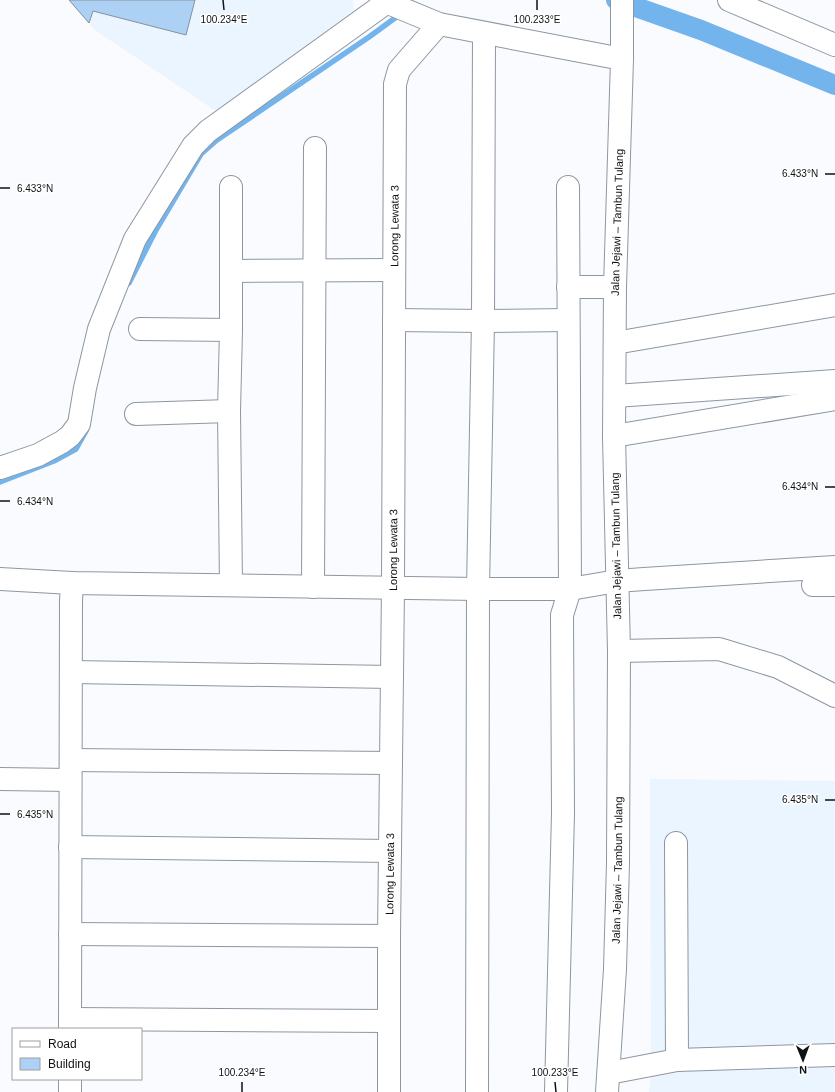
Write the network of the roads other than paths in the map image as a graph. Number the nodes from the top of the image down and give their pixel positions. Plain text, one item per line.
1 (729, 0) edge
2 (384, 1) edge
3 (622, 8) edge
4 (439, 24) junction
5 (484, 33) junction
6 (835, 45) edge
7 (622, 59) junction
8 (315, 148) dead end
9 (231, 187) dead end
10 (568, 187) dead end
11 (314, 270) junction
12 (394, 270) junction
13 (231, 271) junction
14 (568, 287) junction
15 (615, 287) junction
16 (835, 304) edge
17 (394, 320) junction
18 (568, 320) junction
19 (483, 321) junction
20 (140, 329) dead end
21 (231, 330) junction
22 (615, 343) junction
23 (835, 381) edge
24 (615, 396) junction
25 (835, 399) edge
26 (229, 411) junction
27 (136, 414) dead end
28 (614, 436) junction
29 (0, 468) edge
30 (835, 567) edge
31 (0, 579) edge
32 (617, 581) junction
33 (72, 583) junction
34 (230, 585) junction
35 (813, 585) dead end
36 (835, 585) edge
37 (313, 587) junction
38 (393, 588) junction
39 (478, 589) junction
40 (570, 589) junction
41 (619, 650) junction
42 (71, 672) junction
43 (392, 677) junction
44 (835, 696) edge
45 (391, 763) junction
46 (70, 770) junction
47 (0, 779) edge
48 (676, 843) dead end
49 (70, 847) junction
50 (390, 851) junction
51 (70, 934) junction
52 (388, 936) junction
53 (389, 1021) junction
54 (71, 1024) edge
55 (835, 1055) edge
56 (677, 1060) junction
57 (70, 1080) edge
58 (608, 1082) edge
59 (70, 1092) edge
60 (390, 1092) edge
61 (477, 1092) edge
62 (556, 1092) edge

1 - 6 street
2 - 4 street
2 - 29 street
3 - 7 street, Jalan Jejawi – Tambun Tulang
4 - 5 street
4 - 12 street, Lorong Lewata 3
5 - 7 street
5 - 19 street
7 - 15 street, Jalan Jejawi – Tambun Tulang
8 - 11 street
9 - 13 street
10 - 14 street
11 - 12 street
11 - 13 street
11 - 37 street
12 - 17 street, Lorong Lewata 3
13 - 21 street
14 - 15 street
14 - 18 street
15 - 22 street, Jalan Jejawi – Tambun Tulang
16 - 22 street
17 - 19 street
17 - 38 street, Lorong Lewata 3
18 - 19 street
18 - 40 street
19 - 39 street
20 - 21 street
21 - 26 street
22 - 24 street, Jalan Jejawi – Tambun Tulang
23 - 24 street
24 - 28 street, Jalan Jejawi – Tambun Tulang
25 - 28 street
26 - 27 street
26 - 34 street
28 - 32 street, Jalan Jejawi – Tambun Tulang
30 - 32 street
31 - 33 street
32 - 40 street
32 - 41 street, Jalan Jejawi – Tambun Tulang
33 - 34 street
33 - 42 street
34 - 37 street
35 - 36 street
37 - 38 street
38 - 39 street
38 - 43 street, Lorong Lewata 3
39 - 40 street
39 - 61 street
40 - 62 street
41 - 44 street
41 - 58 street, Jalan Jejawi – Tambun Tulang
42 - 43 street
42 - 46 street
43 - 45 street, Lorong Lewata 3
45 - 46 street
45 - 50 street, Lorong Lewata 3
46 - 47 street
46 - 49 street
48 - 56 street
49 - 50 street
49 - 51 street
50 - 52 street, Lorong Lewata 3
51 - 52 street
51 - 54 street
52 - 53 street, Lorong Lewata 3
53 - 54 street
53 - 60 street, Lorong Lewata 3
55 - 56 street
56 - 58 street
57 - 59 street

